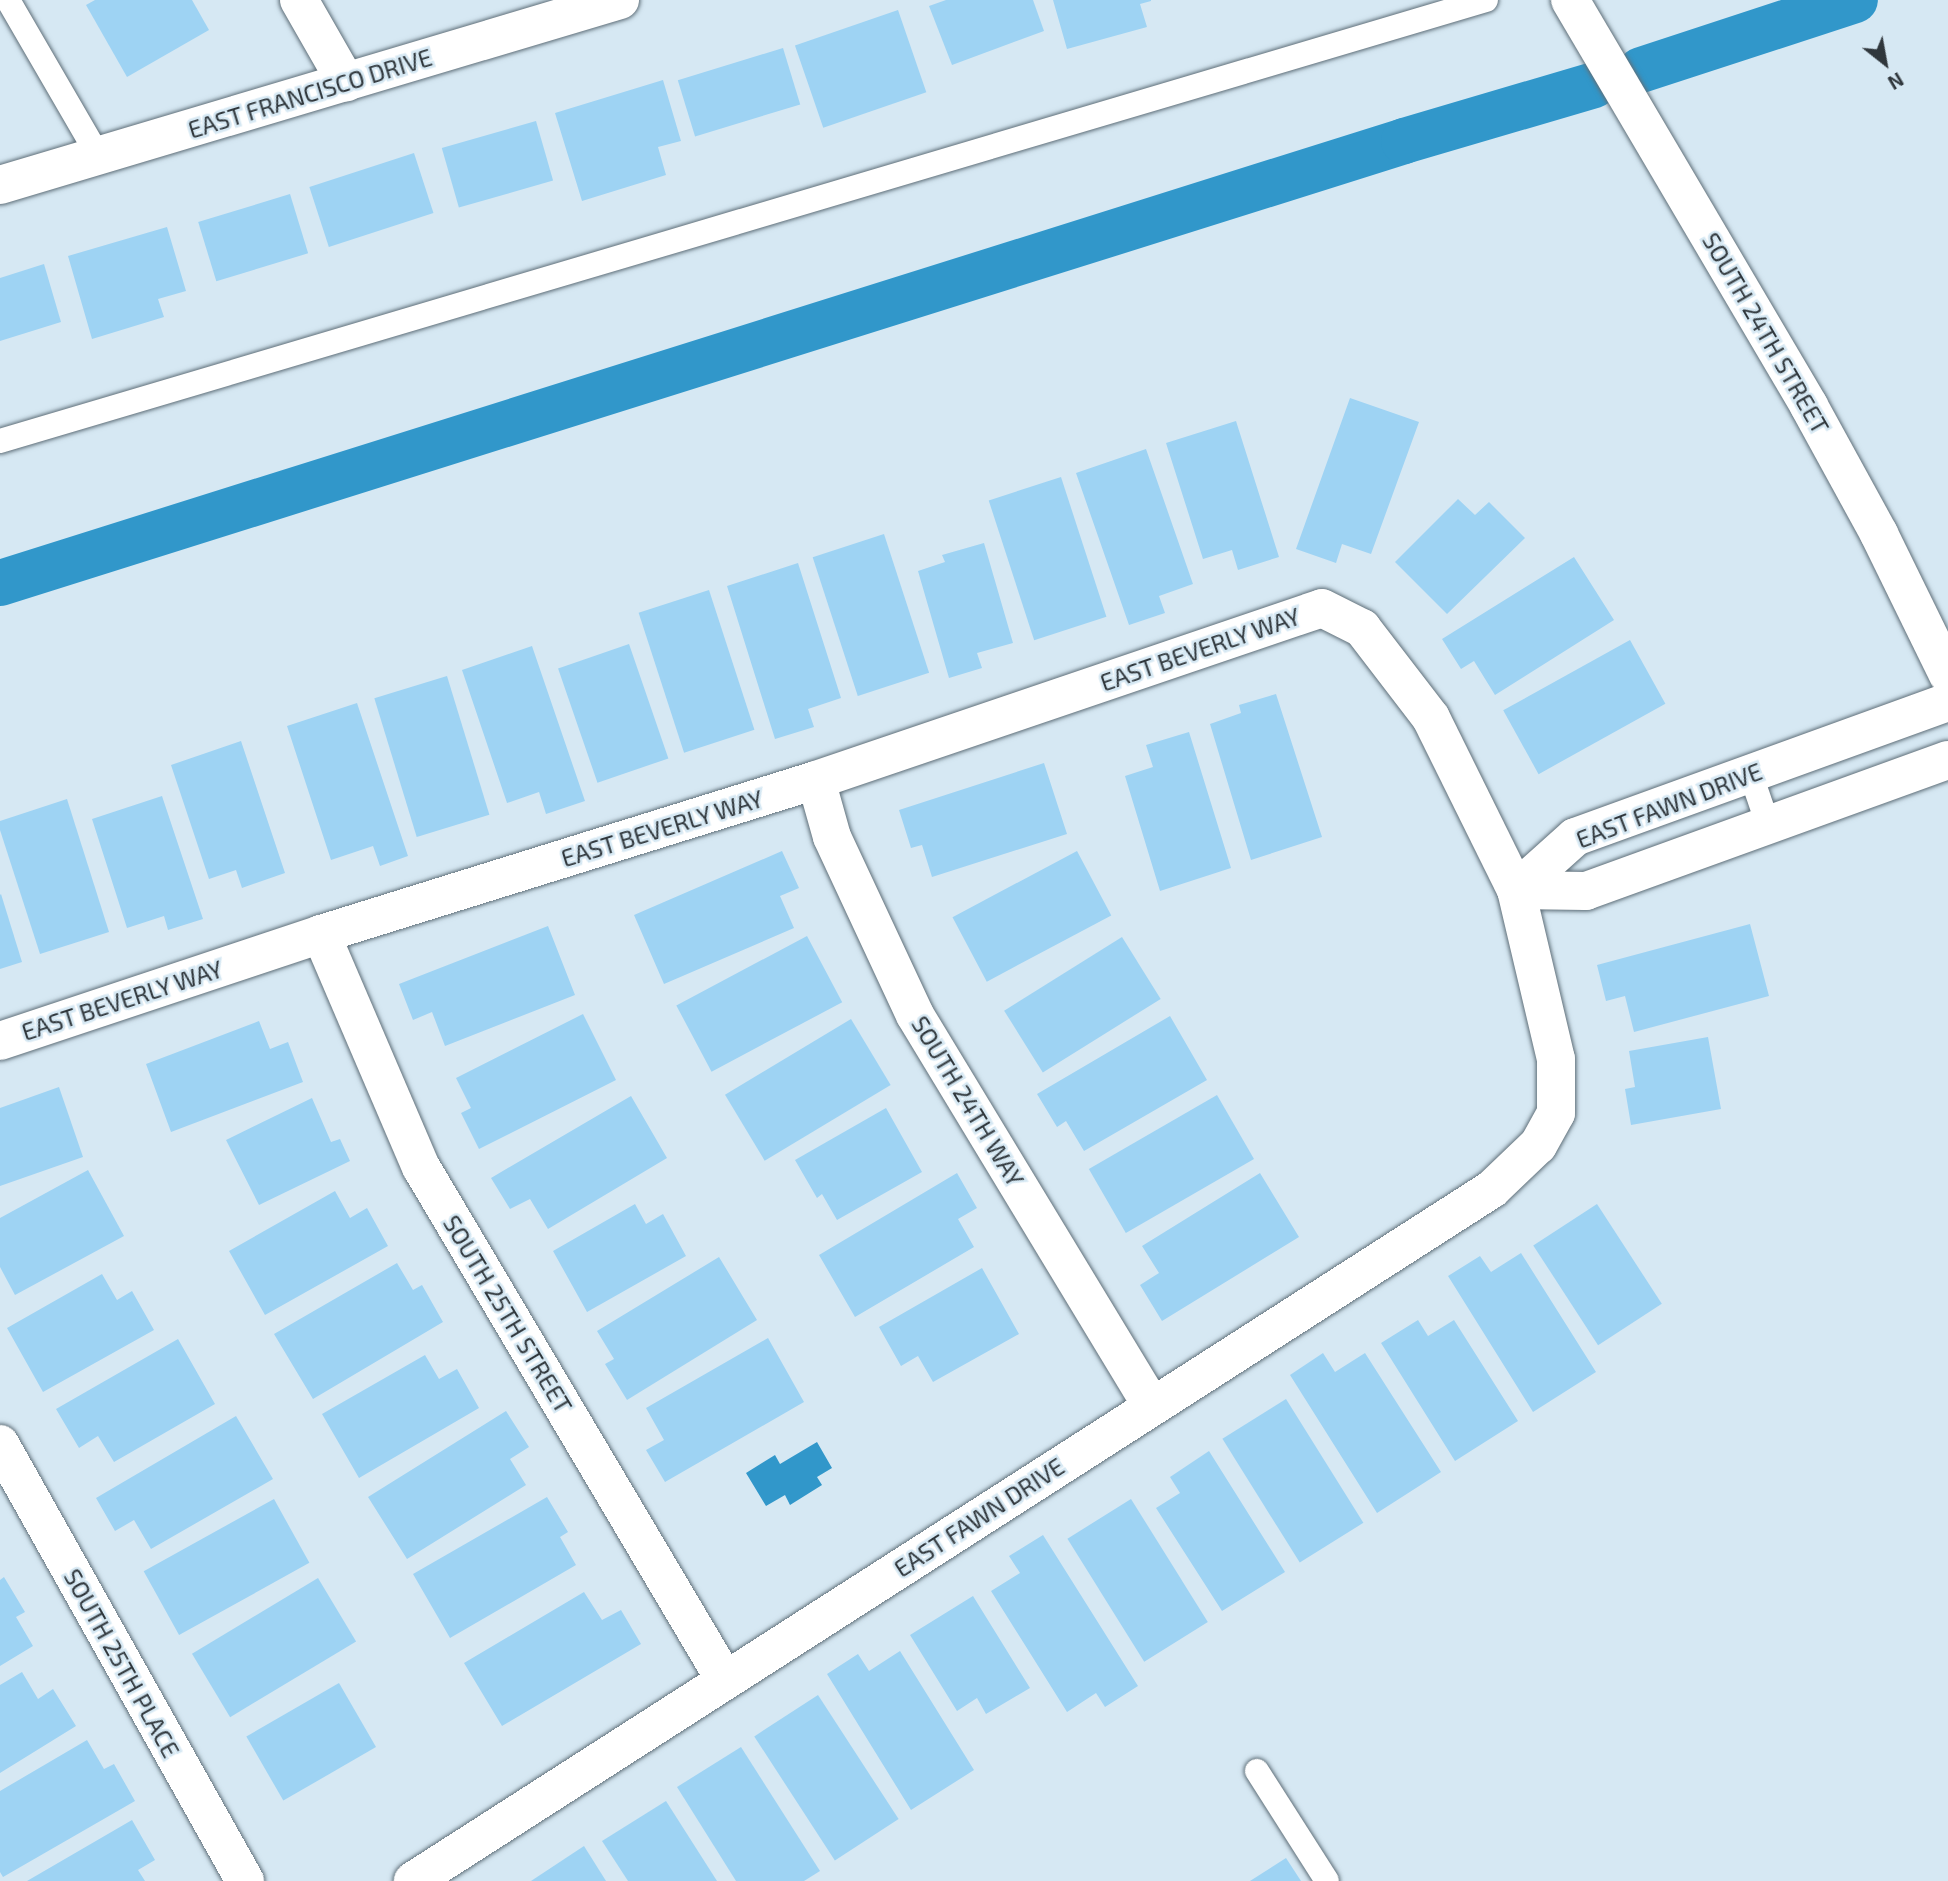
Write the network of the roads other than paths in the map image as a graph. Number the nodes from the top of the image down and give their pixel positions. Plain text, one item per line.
1 (8, 0) edge
2 (299, 0) edge
3 (1486, 0) edge
4 (1570, 0) edge
5 (601, 3) edge
6 (346, 82) junction
7 (99, 157) junction
8 (0, 185) edge
9 (0, 441) edge
10 (1322, 608) joint
11 (1948, 675) edge
12 (1948, 702) edge
13 (1948, 760) edge
14 (1750, 772) junction
15 (816, 780) junction
16 (1769, 825) junction
17 (1516, 890) junction
18 (321, 934) junction
19 (0, 1041) edge
20 (1152, 1406) junction
21 (0, 1444) edge
22 (725, 1680) junction
23 (1257, 1771) dead end
24 (245, 1881) edge
25 (413, 1881) edge
26 (1327, 1881) edge

1 - 7 lane
2 - 6 street
3 - 9 lane
4 - 11 street, SOUTH 24TH STREET
5 - 6 street, EAST FRANCISCO DRIVE
6 - 7 street, EAST FRANCISCO DRIVE
7 - 8 street, EAST FRANCISCO DRIVE
10 - 15 street, EAST BEVERLY WAY
10 - 17 street, EAST FAWN DRIVE
12 - 14 street, EAST FAWN DRIVE
13 - 16 street, EAST FAWN DRIVE
14 - 16 lane
14 - 17 street, EAST FAWN DRIVE
15 - 18 street, EAST BEVERLY WAY
15 - 20 street, SOUTH 24TH WAY
16 - 17 street, EAST FAWN DRIVE
17 - 20 street, EAST FAWN DRIVE
18 - 19 street, EAST BEVERLY WAY
18 - 22 street, SOUTH 25TH STREET
20 - 22 street, EAST FAWN DRIVE
21 - 24 street, SOUTH 25TH PLACE
22 - 25 street, EAST FAWN DRIVE
23 - 26 lane

